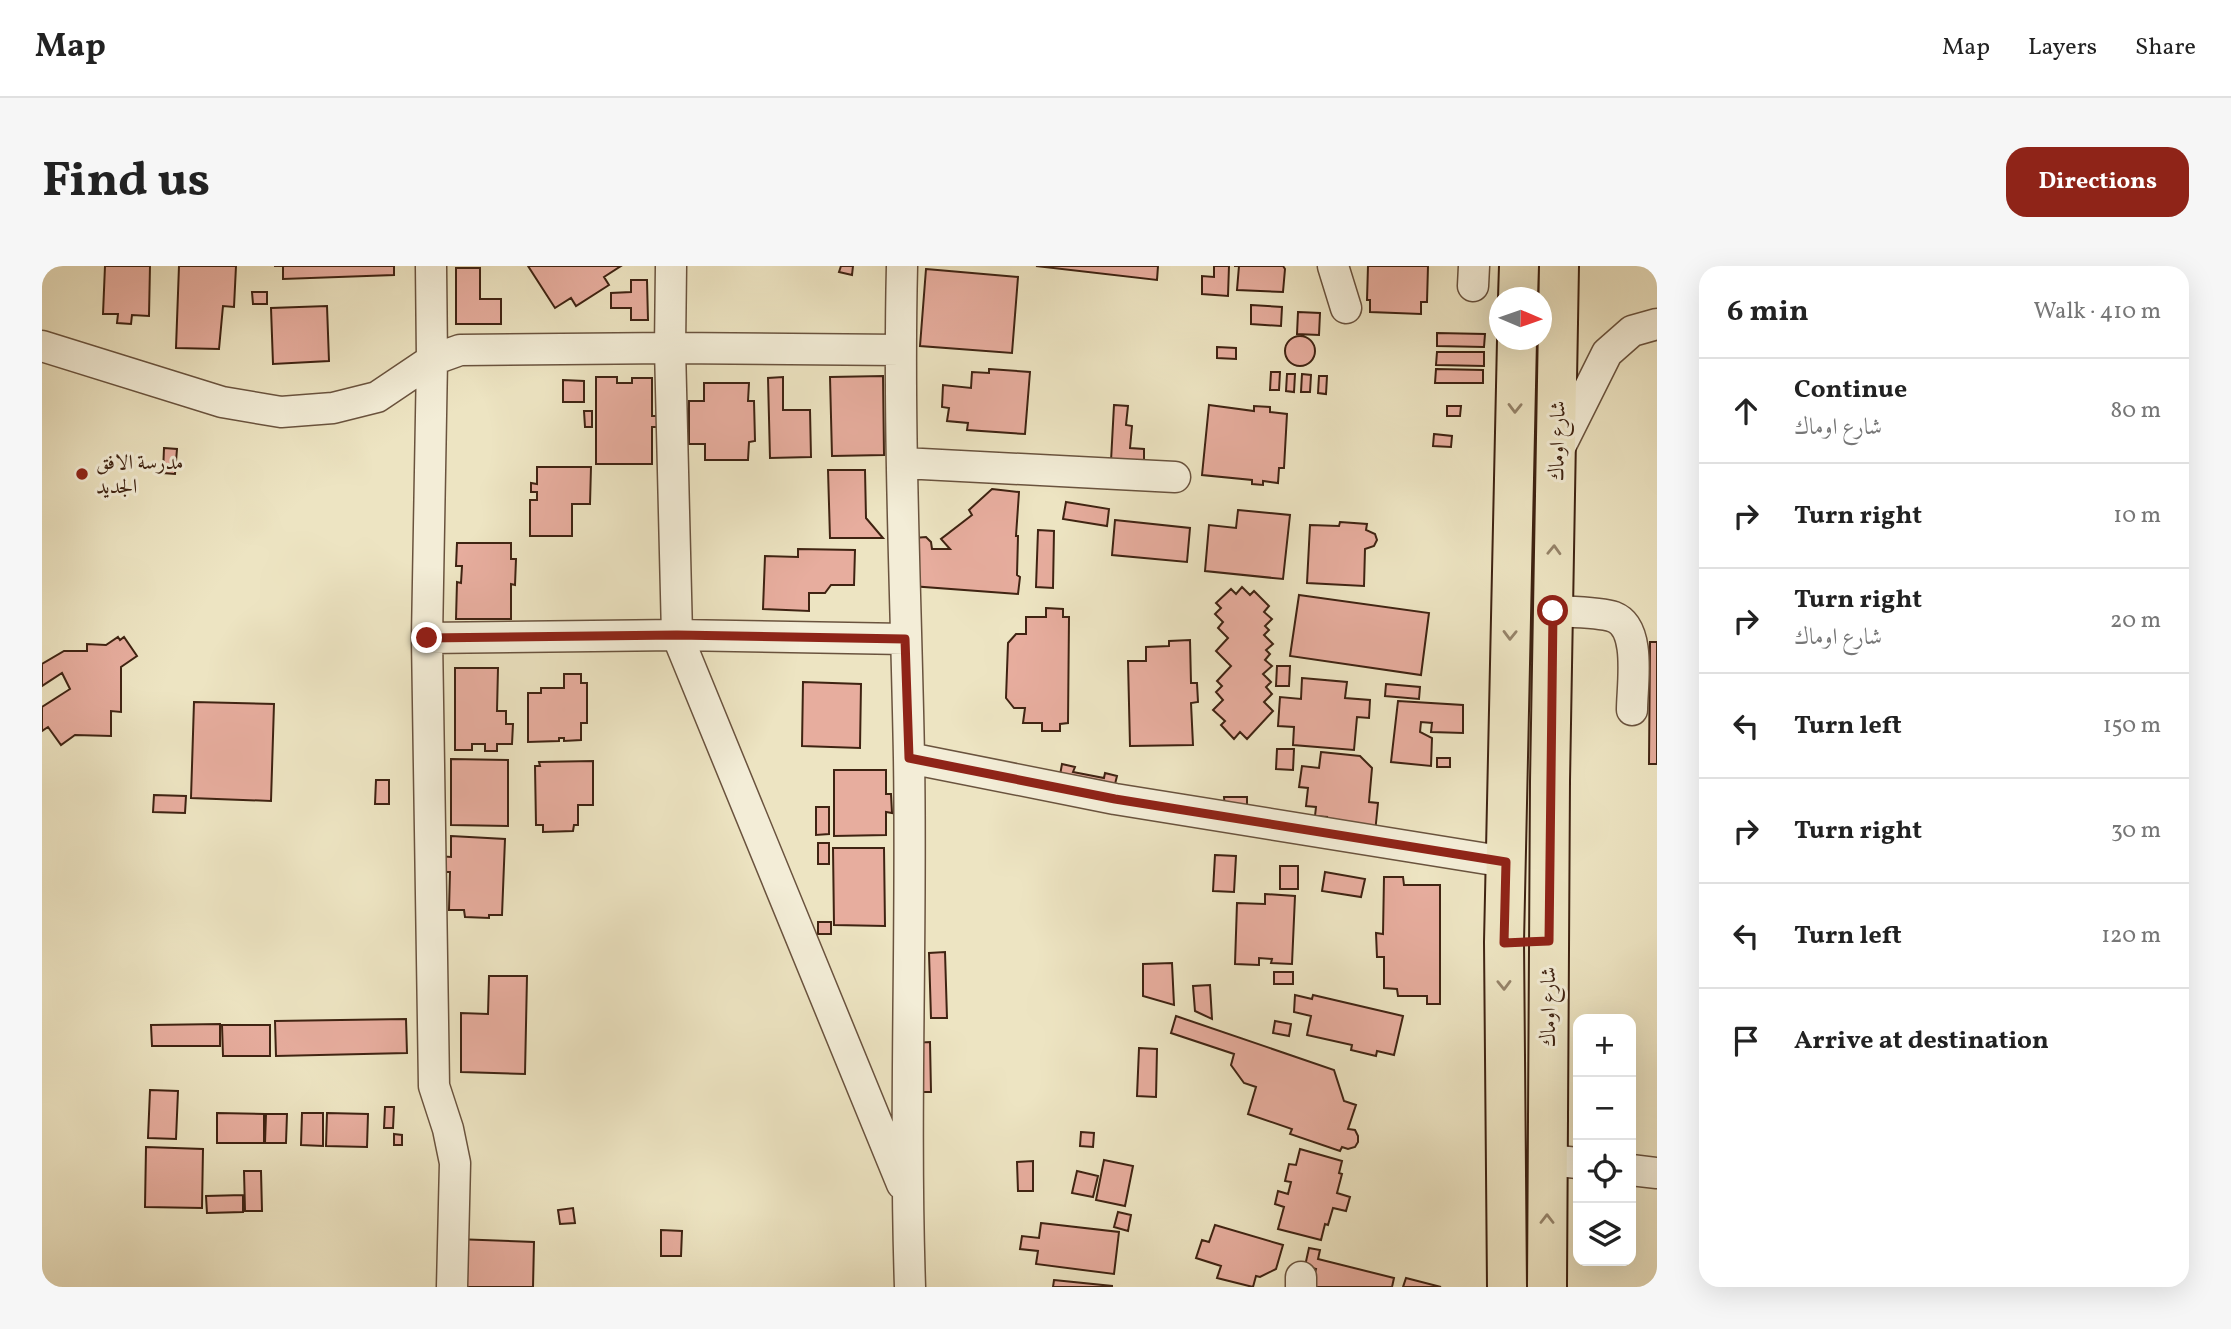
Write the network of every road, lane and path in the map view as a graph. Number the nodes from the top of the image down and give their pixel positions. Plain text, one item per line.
1 (431, 266) edge
2 (671, 266) edge
3 (902, 266) edge
4 (1333, 266) edge
5 (1519, 266) edge
6 (1559, 266) edge
7 (1518, 287) edge
8 (1346, 308) dead end
9 (1657, 324) edge
10 (42, 346) edge
11 (670, 348) junction
12 (900, 350) junction
13 (1517, 350) edge
14 (432, 360) junction
15 (1557, 454) junction
16 (903, 463) junction
17 (1175, 477) dead end
18 (1553, 611) junction
19 (677, 635) junction
20 (427, 638) junction
21 (905, 639) junction
22 (1632, 710) dead end
23 (909, 758) junction
24 (1506, 862) junction
25 (1549, 941) junction
26 (1504, 943) junction
27 (1563, 1162) edge
28 (1636, 1171) edge
29 (1657, 1173) edge
30 (907, 1196) junction
31 (452, 1287) edge
32 (910, 1287) edge
33 (1507, 1287) edge
34 (1547, 1287) edge

1 - 14 street
2 - 11 street
3 - 12 street
4 - 8 street
5 - 7 main road
6 - 15 main road, شارع اوماك
9 - 15 street
10 - 14 street
11 - 12 street
11 - 14 street
11 - 19 street
12 - 16 street
13 -> 24 main road, شارع اوماك
14 - 20 street
18 -> 15 main road, شارع اوماك
16 - 17 street
16 - 21 street
18 - 22 street
18 - 25 main road, شارع اوماك
19 - 20 street
19 - 21 street
19 - 30 street
20 - 31 street
21 - 23 street
23 - 24 street
23 - 30 street
24 - 26 main road, شارع اوماك
25 - 26 main road
25 - 27 main road, شارع اوماك
26 -> 33 main road, شارع اوماك
34 -> 27 main road, شارع اوماك
28 - 29 street
30 - 32 street

